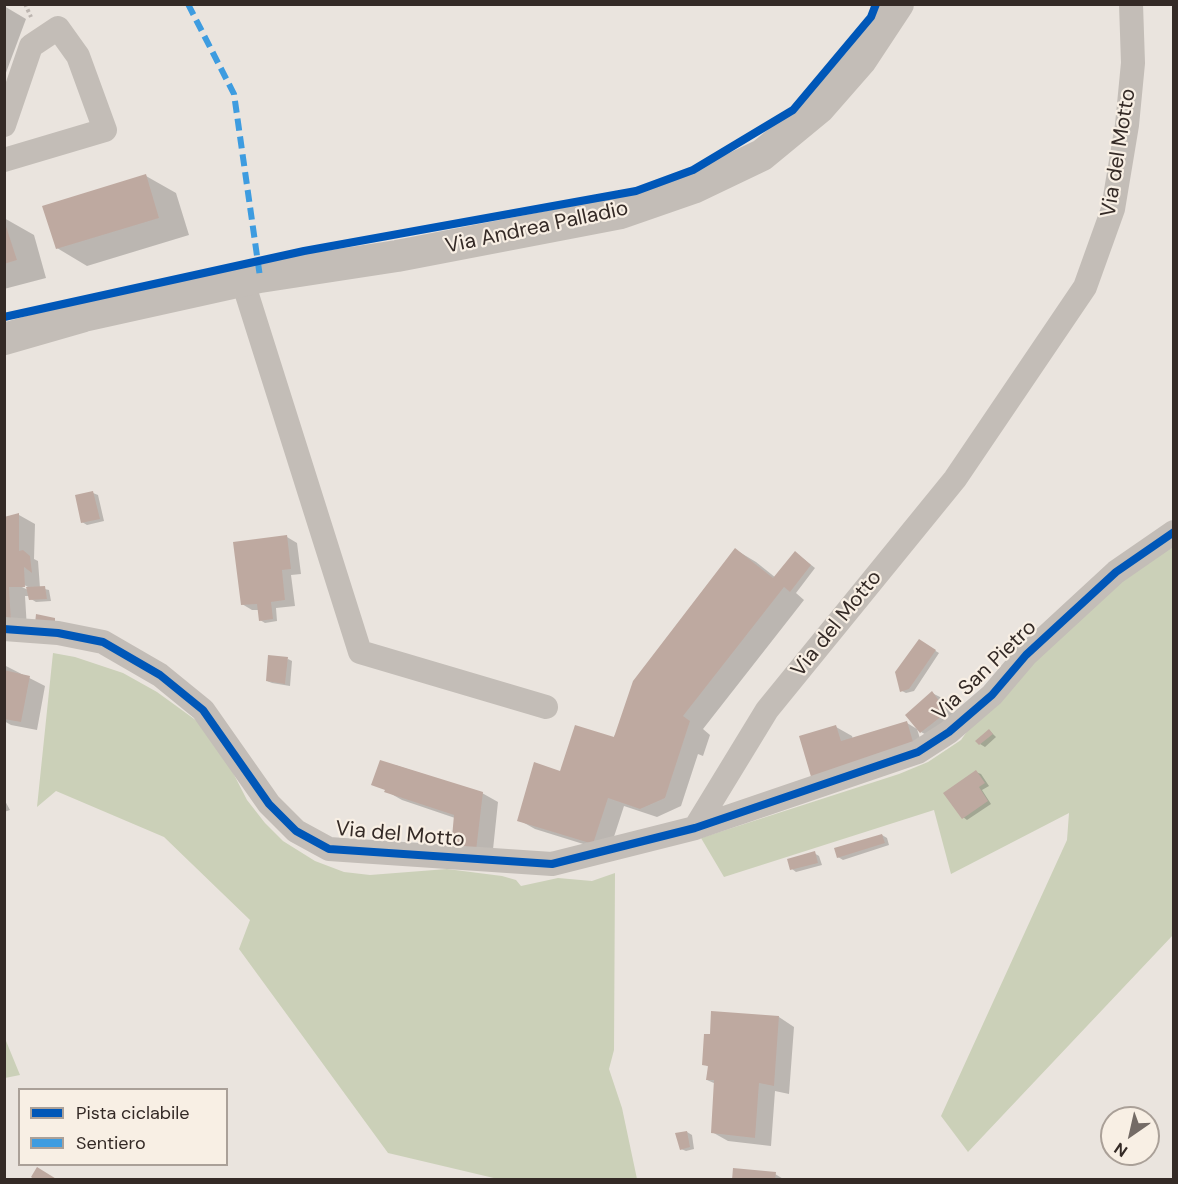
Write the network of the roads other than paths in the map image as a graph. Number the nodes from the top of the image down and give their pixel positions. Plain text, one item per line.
1 (898, 4) edge
2 (1131, 4) edge
3 (4, 125) edge
4 (4, 160) edge
5 (243, 282) junction
6 (4, 339) edge
7 (1173, 532) edge
8 (4, 629) edge
9 (546, 707) dead end
10 (695, 828) junction

1 - 5 street, Via Andrea Palladio
2 - 10 street, Via del Motto
3 - 4 street
5 - 6 street, Via Andrea Palladio
5 - 9 street
7 - 10 street, Via San Pietro
8 - 10 street, Via del Motto

